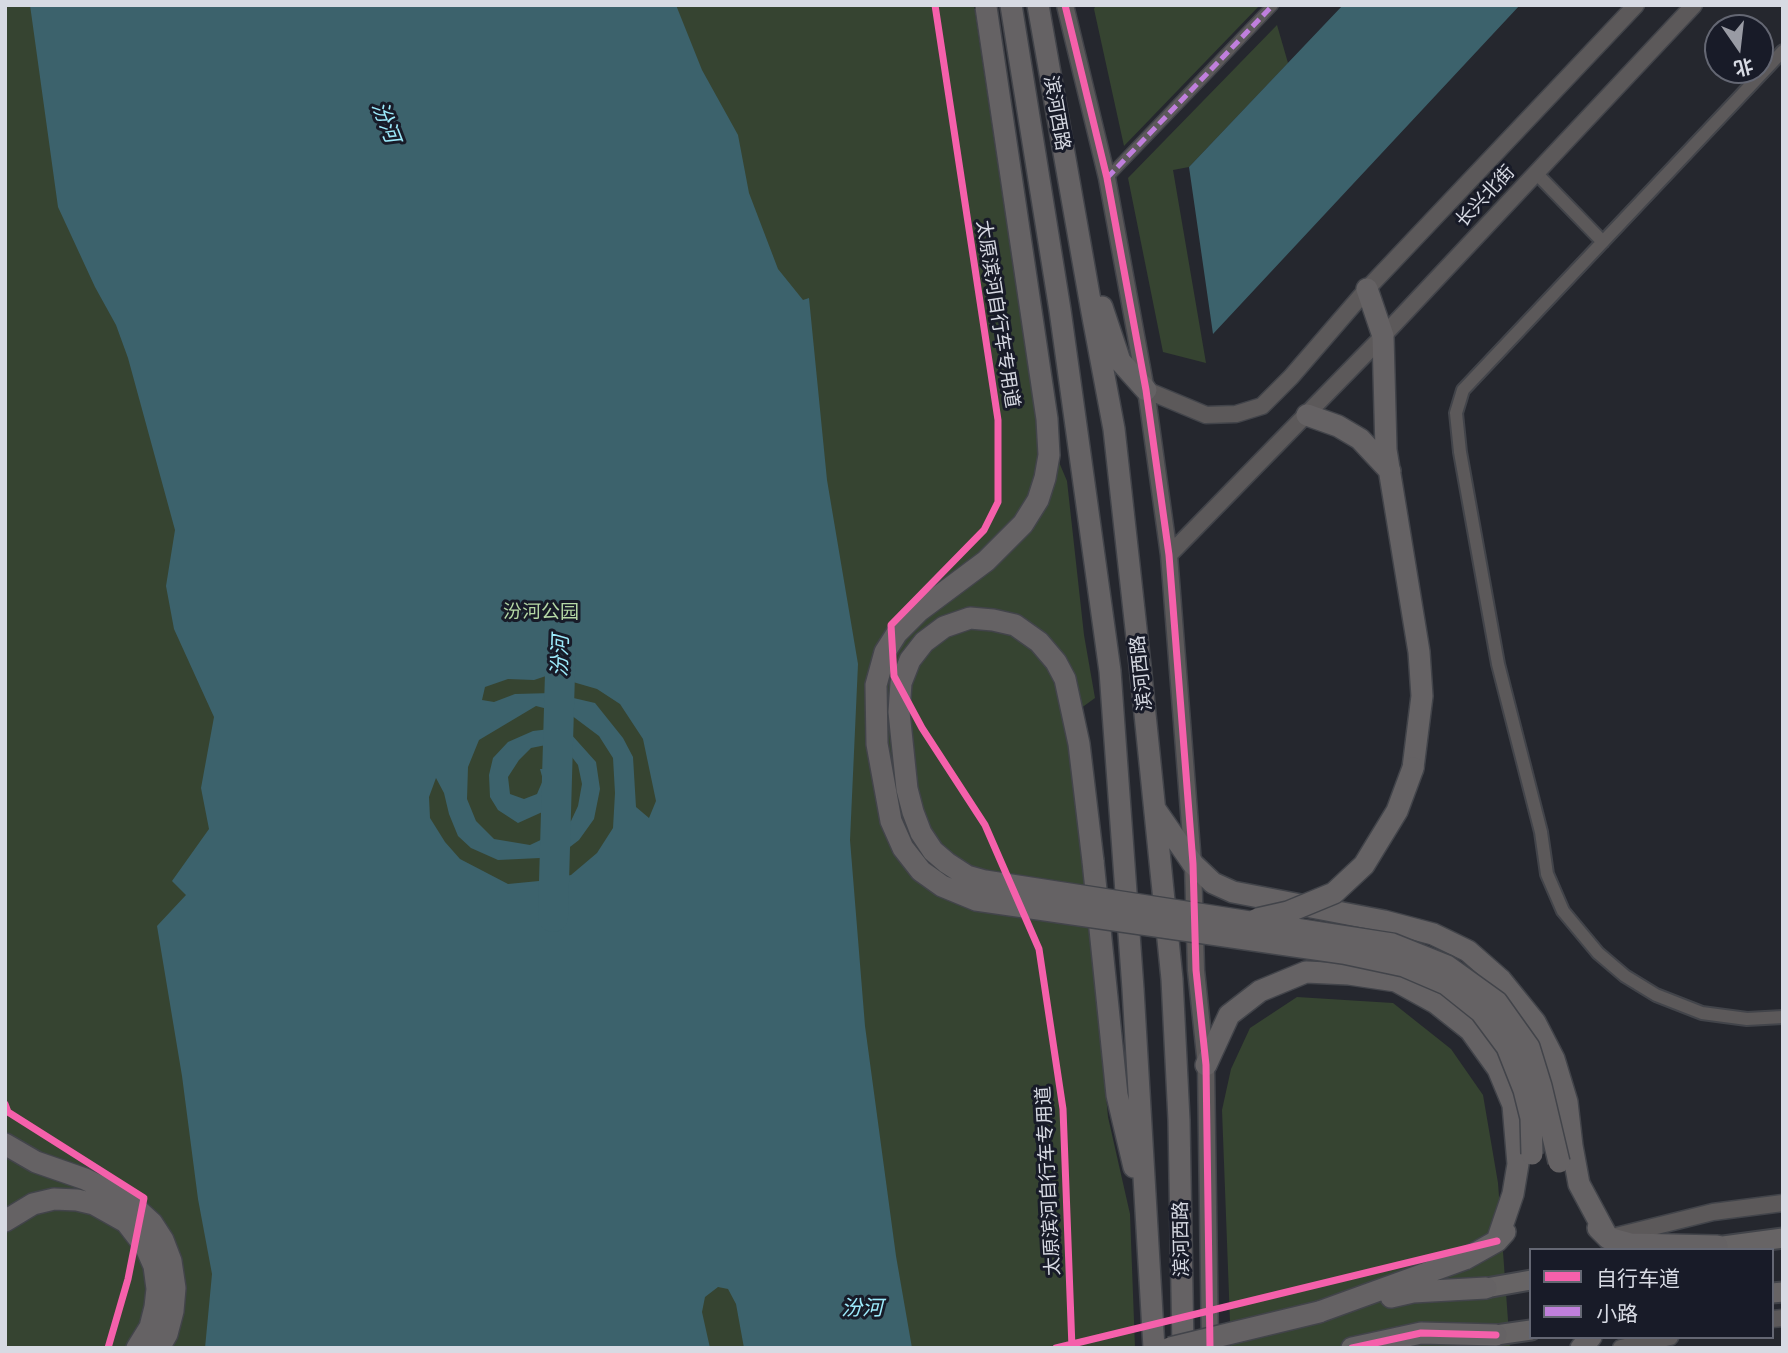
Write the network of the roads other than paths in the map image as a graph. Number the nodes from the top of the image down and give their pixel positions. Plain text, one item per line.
1 (1011, 5) edge
2 (1038, 5) edge
3 (1065, 5) edge
4 (1077, 5) edge
5 (1273, 5) edge
6 (1636, 5) edge
7 (1694, 5) edge
8 (986, 6) edge
9 (1068, 22) junction
10 (1783, 51) edge
11 (1020, 63) junction
12 (1008, 153) junction
13 (1536, 173) junction
14 (1107, 178) junction
15 (1080, 240) junction
16 (1603, 242) junction
17 (1367, 289) junction
18 (1384, 336) junction
19 (1146, 390) junction
20 (1307, 415) junction
21 (1390, 471) junction
22 (1169, 555) junction
23 (1155, 808) junction
24 (1193, 864) junction
25 (1243, 922) junction
26 (1783, 1017) edge
27 (1206, 1065) junction
28 (5, 1144) edge
29 (1783, 1203) edge
30 (5, 1221) edge
31 (1147, 1226) junction
32 (1608, 1238) junction
33 (1783, 1238) edge
34 (1497, 1241) junction
35 (1707, 1248) edge
36 (1529, 1280) edge
37 (1486, 1288) joint
38 (1319, 1312) junction
39 (1529, 1331) edge
40 (1661, 1339) edge
41 (1504, 1341) edge
42 (137, 1348) edge
43 (159, 1348) edge
44 (1154, 1348) edge
45 (1170, 1348) edge
46 (1183, 1348) edge
47 (1210, 1348) edge
48 (1352, 1348) edge
49 (1406, 1348) edge
50 (1621, 1348) edge

1 - 11 highway, 滨河西路
2 - 15 highway, 滨河西路
3 - 9 street
4 - 9 street
5 - 14 street
6 - 17 street, 长兴北街
7 - 13 street, 长兴北街
8 - 12 highway, bridge
9 - 14 street
10 - 16 street
11 - 12 highway
11 - 31 highway, 滨河西路
12 - 34 highway, bridge
13 - 16 street
13 - 18 street, 长兴北街
14 - 19 street
15 - 19 highway
15 - 23 highway, 滨河西路
16 - 26 street
17 - 18 highway
17 - 19 street, 长兴北街
18 - 20 street, 长兴北街
18 - 21 highway
19 - 22 street
20 - 21 highway
20 - 22 street, 长兴北街
21 - 25 highway, bridge
22 - 24 street
23 - 24 highway
23 - 46 highway, 滨河西路
24 - 27 street
24 - 32 highway
25 - 31 highway, bridge
25 - 32 highway, bridge
27 - 34 highway
27 - 47 street
28 - 43 highway
29 - 32 street
30 - 42 highway
31 - 44 highway, 滨河西路
32 - 35 highway
33 - 35 main road
34 - 38 highway
36 - 37 main road
37 - 38 highway
38 - 45 highway, bridge
39 - 41 main road
40 - 50 street
41 - 48 highway
41 - 49 highway

